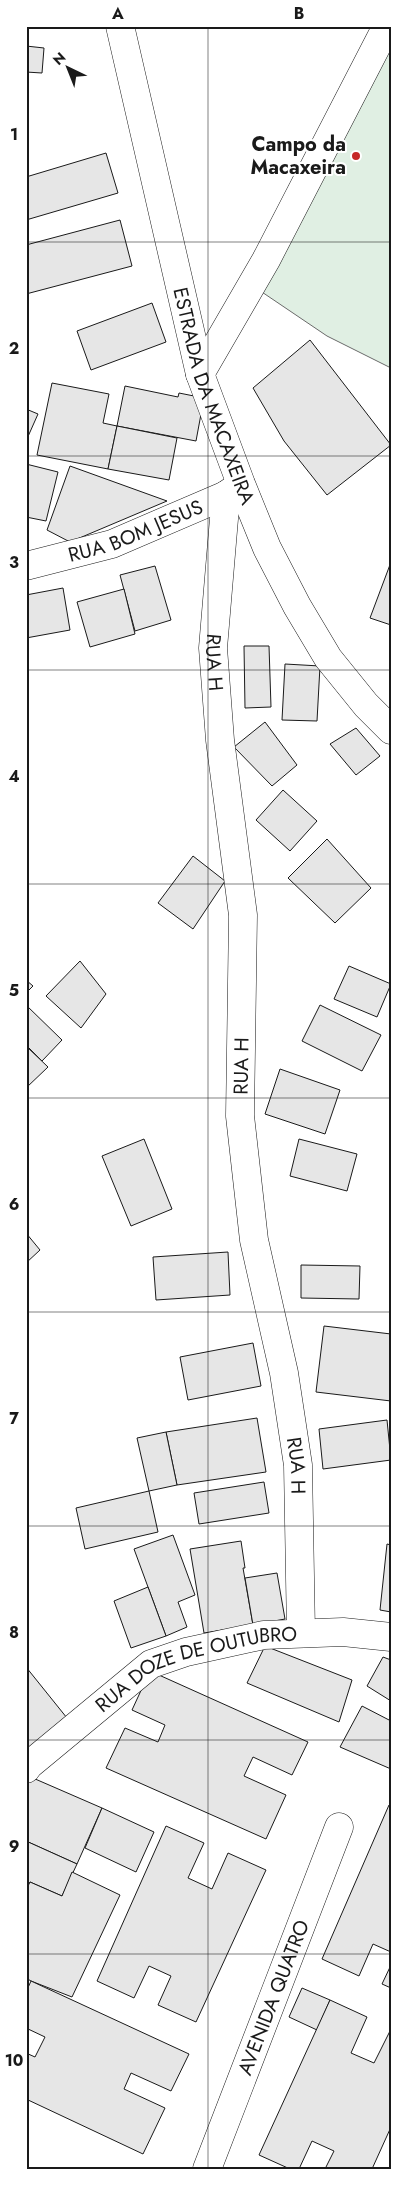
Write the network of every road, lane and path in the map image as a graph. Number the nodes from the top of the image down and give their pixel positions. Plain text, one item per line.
1 (120, 26) edge
2 (387, 26) edge
3 (200, 374) junction
4 (233, 490) junction
5 (26, 566) edge
6 (391, 730) edge
7 (301, 1634) junction
8 (391, 1637) edge
9 (26, 1769) edge
10 (339, 1828) dead end
11 (207, 2169) edge

1 - 3 street, ESTRADA DA MACAXEIRA
2 - 3 street
3 - 4 street, ESTRADA DA MACAXEIRA
4 - 5 street, RUA BOM JESUS
4 - 6 street, ESTRADA DA MACAXEIRA
4 - 7 street, RUA H
7 - 8 street, RUA DOZE DE OUTUBRO
7 - 9 street, RUA DOZE DE OUTUBRO
10 - 11 street, AVENIDA QUATRO

